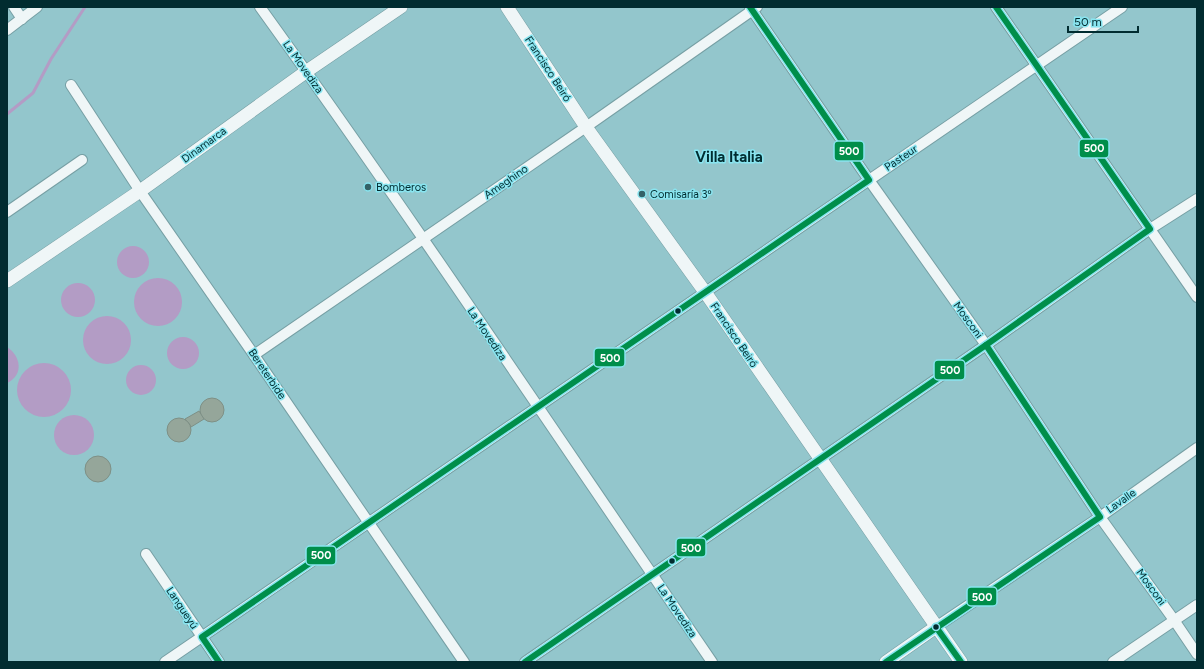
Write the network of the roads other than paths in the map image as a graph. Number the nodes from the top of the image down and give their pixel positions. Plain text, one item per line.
1 (14, 7) edge
2 (37, 7) edge
3 (260, 7) edge
4 (401, 7) edge
5 (507, 7) edge
6 (996, 7) edge
7 (1122, 7) edge
8 (753, 8) edge
9 (22, 19) junction
10 (7, 30) edge
11 (1036, 66) junction
12 (307, 71) junction
13 (71, 84) dead end
14 (586, 127) junction
15 (82, 160) dead end
16 (869, 180) junction
17 (140, 191) junction
18 (1197, 198) edge
19 (7, 212) edge
20 (1150, 229) junction
21 (423, 239) junction
22 (7, 281) edge
23 (705, 292) junction
24 (1197, 297) edge
25 (986, 345) junction
26 (254, 356) junction
27 (537, 407) junction
28 (1197, 448) edge
29 (820, 460) junction
30 (1100, 516) junction
31 (368, 523) junction
32 (146, 554) dead end
33 (651, 574) junction
34 (1197, 605) edge
35 (1174, 620) junction
36 (936, 627) junction
37 (202, 637) junction
38 (1197, 654) edge
39 (165, 662) edge
40 (218, 662) edge
41 (464, 662) edge
42 (525, 662) edge
43 (712, 662) edge
44 (886, 662) edge
45 (961, 662) edge
46 (1113, 662) edge

1 - 9 street
2 - 9 street
3 - 12 street, La Movediza
4 - 12 street, Dinamarca
5 - 14 street, Francisco Beiró
6 - 11 street
7 - 11 street, Pasteur
8 - 14 street, Ameghino
8 - 16 street, Mosconi
9 - 10 street
11 - 16 street, Pasteur
11 - 20 street
12 - 17 street, Dinamarca
12 - 21 street, La Movediza
13 - 17 street, Bereterbide
14 - 21 street, Ameghino
14 - 23 street, Francisco Beiró
15 - 19 street
16 - 23 street, Pasteur
16 - 25 street, Mosconi
17 - 22 street, Dinamarca
17 - 26 street, Bereterbide
18 - 20 street
20 - 24 street
20 - 25 street
21 - 26 street, Ameghino
21 - 27 street, La Movediza
23 - 27 street, Pasteur
23 - 29 street, Francisco Beiró
25 - 29 street
25 - 30 street, Mosconi
26 - 31 street, Bereterbide
27 - 31 street, Pasteur
27 - 33 street, La Movediza
28 - 30 street, Lavalle
29 - 33 street
29 - 36 street, Francisco Beiró
30 - 35 street, Mosconi
30 - 36 street, Lavalle
31 - 37 street, Pasteur
31 - 41 street, Bereterbide
32 - 37 street, Langueyú
33 - 42 street
33 - 43 street, La Movediza
34 - 35 street
35 - 38 street, Mosconi
35 - 46 street
36 - 44 street, Lavalle
36 - 45 street, Francisco Beiró
37 - 39 street, Pasteur
37 - 40 street, Langueyú

